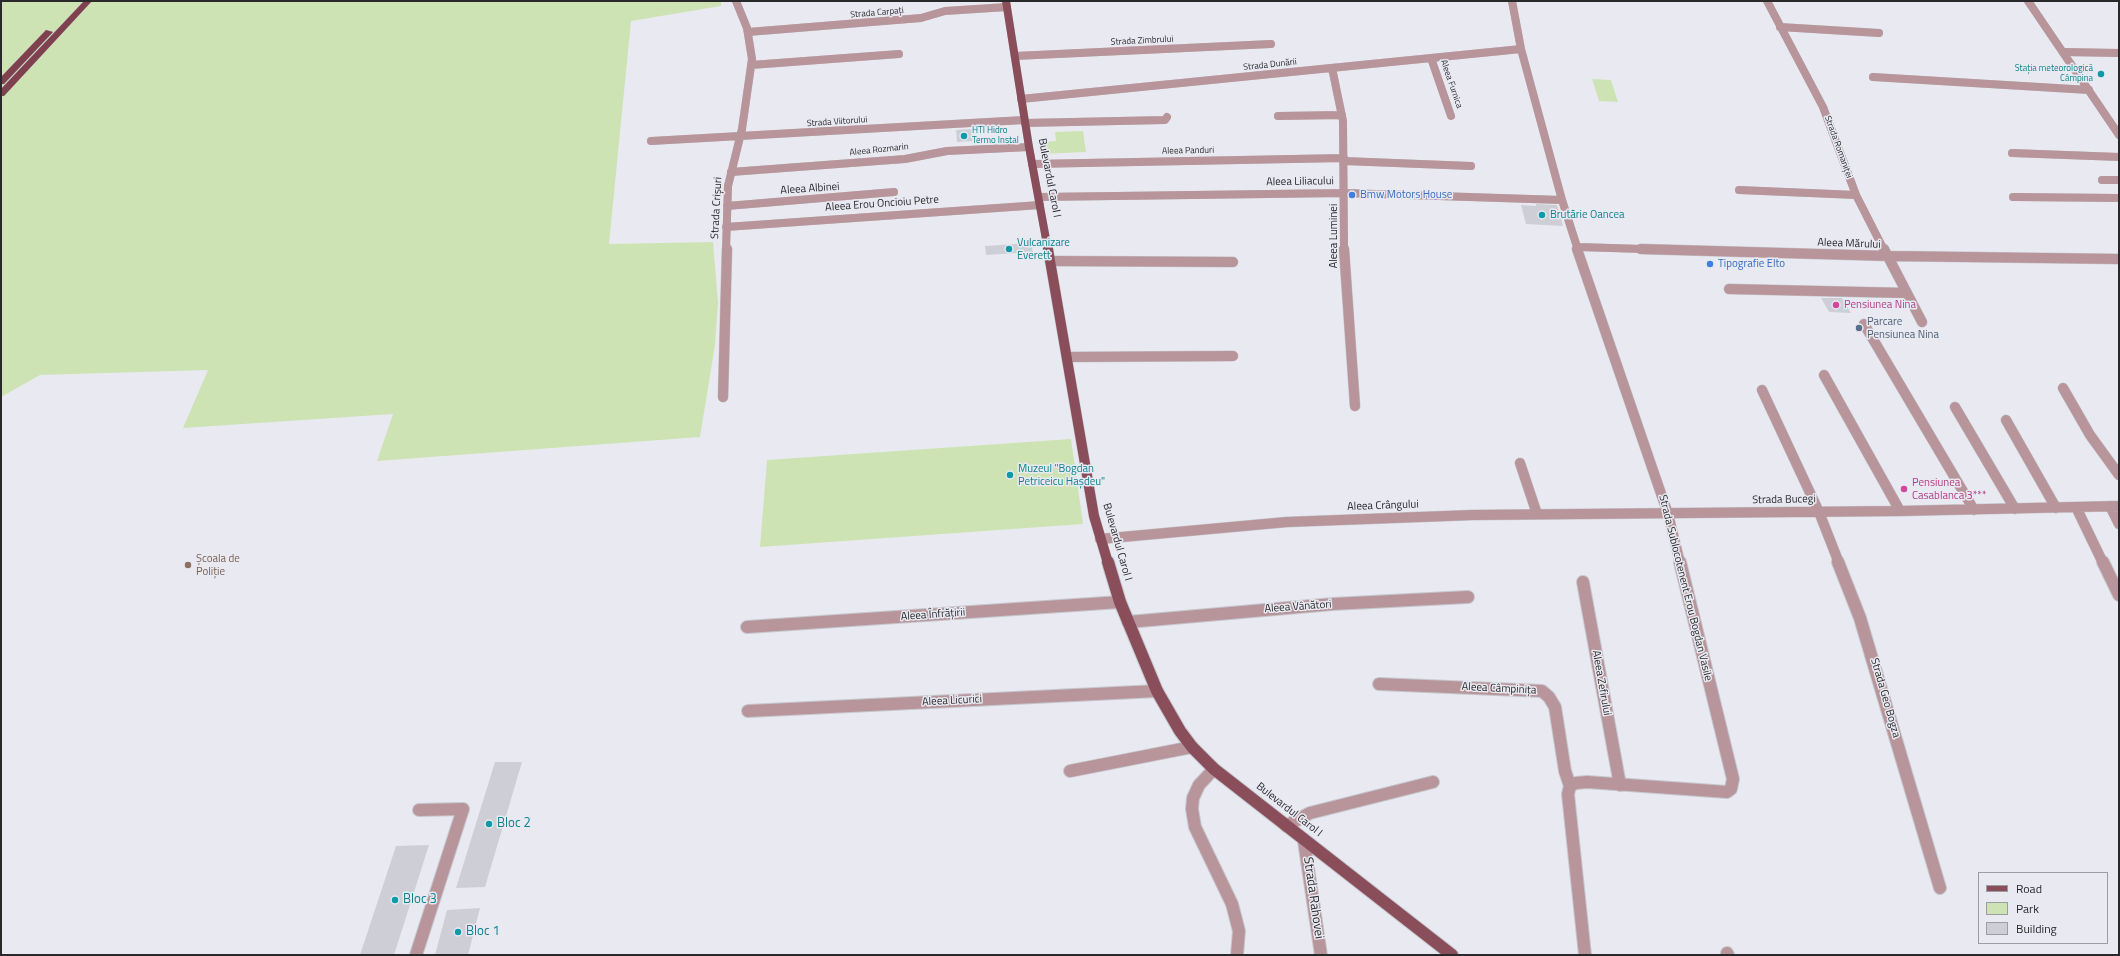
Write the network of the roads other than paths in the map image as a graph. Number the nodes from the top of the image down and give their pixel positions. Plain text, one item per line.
1 (78, 1) edge
2 (88, 1) edge
3 (736, 1) edge
4 (1512, 1) edge
5 (1767, 1) edge
6 (2028, 1) edge
7 (1006, 4) edge
8 (1780, 27) junction
9 (748, 32) junction
10 (1879, 33) dead end
11 (1271, 44) dead end
12 (1521, 49) junction
13 (2063, 52) junction
14 (2119, 53) edge
15 (899, 54) dead end
16 (1015, 56) junction
17 (1431, 58) junction
18 (751, 65) junction
19 (1332, 68) junction
20 (1873, 77) dead end
21 (1, 82) edge
22 (2089, 90) junction
23 (1, 94) edge
24 (1022, 99) junction
25 (1342, 115) junction
26 (1278, 116) dead end
27 (1451, 116) dead end
28 (1167, 117) dead end
29 (1025, 122) junction
30 (2115, 124) edge
31 (2119, 135) edge
32 (741, 138) junction
33 (651, 142) dead end
34 (1029, 148) junction
35 (2012, 153) dead end
36 (2119, 157) edge
37 (1344, 159) junction
38 (1032, 164) junction
39 (1471, 166) dead end
40 (730, 172) junction
41 (2102, 180) dead end
42 (2119, 180) edge
43 (1739, 190) dead end
44 (894, 192) dead end
45 (1345, 193) junction
46 (1856, 195) junction
47 (2013, 197) dead end
48 (2119, 198) edge
49 (1562, 200) junction
50 (1039, 201) junction
51 (727, 206) junction
52 (726, 227) junction
53 (1578, 247) junction
54 (1889, 256) junction
55 (2119, 259) edge
56 (1050, 261) junction
57 (1233, 262) dead end
58 (1729, 289) dead end
59 (1907, 293) junction
60 (1922, 322) dead end
61 (1864, 324) dead end
62 (1233, 356) dead end
63 (1067, 357) junction
64 (1824, 375) dead end
65 (2063, 388) dead end
66 (1762, 390) dead end
67 (723, 397) dead end
68 (1355, 406) dead end
69 (1955, 408) dead end
70 (2006, 420) dead end
71 (1520, 462) dead end
72 (2119, 475) edge
73 (2115, 506) edge
74 (2076, 507) junction
75 (2056, 508) junction
76 (2015, 509) junction
77 (1974, 510) junction
78 (1900, 511) junction
79 (1819, 512) junction
80 (1537, 514) junction
81 (1668, 514) junction
82 (2119, 524) edge
83 (1100, 539) junction
84 (1583, 582) dead end
85 (2119, 595) edge
86 (1468, 597) dead end
87 (1120, 602) junction
88 (1128, 622) junction
89 (747, 627) dead end
90 (1379, 684) dead end
91 (1157, 691) junction
92 (748, 711) dead end
93 (1192, 747) junction
94 (1214, 769) junction
95 (1070, 771) dead end
96 (1433, 782) dead end
97 (1620, 784) junction
98 (1570, 786) junction
99 (420, 810) dead end
100 (1286, 826) junction
101 (1304, 841) junction
102 (1940, 888) dead end
103 (416, 955) edge
104 (1237, 955) edge
105 (1321, 955) edge
106 (1452, 955) edge
107 (1585, 955) edge

1 - 21 highway
2 - 23 highway
3 - 9 street, Strada Crișuri
4 - 12 street, Strada Sublocotenent Erou Bogdan Vasile
5 - 8 street, Strada Romaniței
6 - 13 street
7 - 9 street, Strada Carpați
7 - 16 main road, Bulevardul Carol I
8 - 10 street
8 - 46 street, Strada Romaniței
9 - 18 street, Strada Crișuri
11 - 16 street, Strada Zimbrului
12 - 17 street, Strada Dunării
12 - 49 street, Strada Sublocotenent Erou Bogdan Vasile
13 - 14 street
13 - 22 street
15 - 18 street
16 - 24 main road, Bulevardul Carol I
17 - 19 street, Strada Dunării
17 - 27 street, Aleea Furnica
18 - 32 street, Strada Crișuri
19 - 24 street, Strada Dunării
19 - 25 street, Aleea Luminei
20 - 22 street
22 - 30 street
24 - 29 main road, Bulevardul Carol I
25 - 26 street
25 - 37 street, Aleea Luminei
28 - 29 street, Strada Viitorului
29 - 32 street, Strada Viitorului
29 - 34 main road, Bulevardul Carol I
30 - 31 street
32 - 33 street, Strada Viitorului
32 - 40 street, Strada Crișuri
34 - 38 main road, Bulevardul Carol I
34 - 40 street, Aleea Rozmarin
35 - 36 street
37 - 38 street, Aleea Panduri
37 - 39 street, Aleea Panduri
37 - 45 street, Aleea Luminei
38 - 50 main road, Bulevardul Carol I
40 - 51 street, Strada Crișuri
41 - 42 street
43 - 46 street
44 - 51 street, Aleea Albinei
45 - 49 street, Aleea Liliacului
45 - 50 street, Aleea Liliacului
45 - 68 street, Aleea Luminei
46 - 54 street, Strada Romaniței
47 - 48 street
49 - 53 street, Strada Sublocotenent Erou Bogdan Vasile
50 - 52 street, Aleea Erou Oncioiu Petre
50 - 56 main road, Bulevardul Carol I
51 - 52 street, Strada Crișuri
52 - 67 street, Strada Crișuri
53 - 54 street, Aleea Mărului
53 - 81 street, Strada Sublocotenent Erou Bogdan Vasile
54 - 55 street, Aleea Mărului
54 - 59 street, Strada Romaniței
56 - 57 street
56 - 63 main road, Bulevardul Carol I
58 - 59 street
59 - 60 street, Strada Romaniței
61 - 77 street
62 - 63 street
63 - 83 main road, Bulevardul Carol I
64 - 78 street
65 - 72 street
66 - 79 street, Strada Geo Bogza
69 - 76 street
70 - 75 street
71 - 80 street
73 - 74 street, Strada Bucegi
73 - 82 street
74 - 75 street, Strada Bucegi
74 - 85 street
75 - 76 street, Strada Bucegi
76 - 77 street, Strada Bucegi
77 - 78 street, Strada Bucegi
78 - 79 street, Strada Bucegi
79 - 81 street, Strada Bucegi
79 - 102 street, Strada Geo Bogza
80 - 81 street, Aleea Crângului
80 - 83 street, Aleea Crângului
81 - 97 street, Strada Sublocotenent Erou Bogdan Vasile
83 - 87 main road, Bulevardul Carol I
84 - 97 street, Aleea Zefirului
86 - 88 street, Aleea Vânători
87 - 88 main road, Bulevardul Carol I
87 - 89 street, Aleea Înfrățirii
88 - 91 main road, Bulevardul Carol I
90 - 98 street, Aleea Câmpinița
91 - 92 street, Aleea Licurici
91 - 93 main road, Bulevardul Carol I
93 - 94 main road, Bulevardul Carol I
93 - 95 street
94 - 100 main road, Bulevardul Carol I
94 - 104 street
96 - 100 street
97 - 98 street, Strada Sublocotenent Erou Bogdan Vasile
98 - 107 street
99 - 103 street
100 - 101 main road, Bulevardul Carol I
101 - 105 street, Strada Rahovei
101 - 106 main road, Bulevardul Carol I

